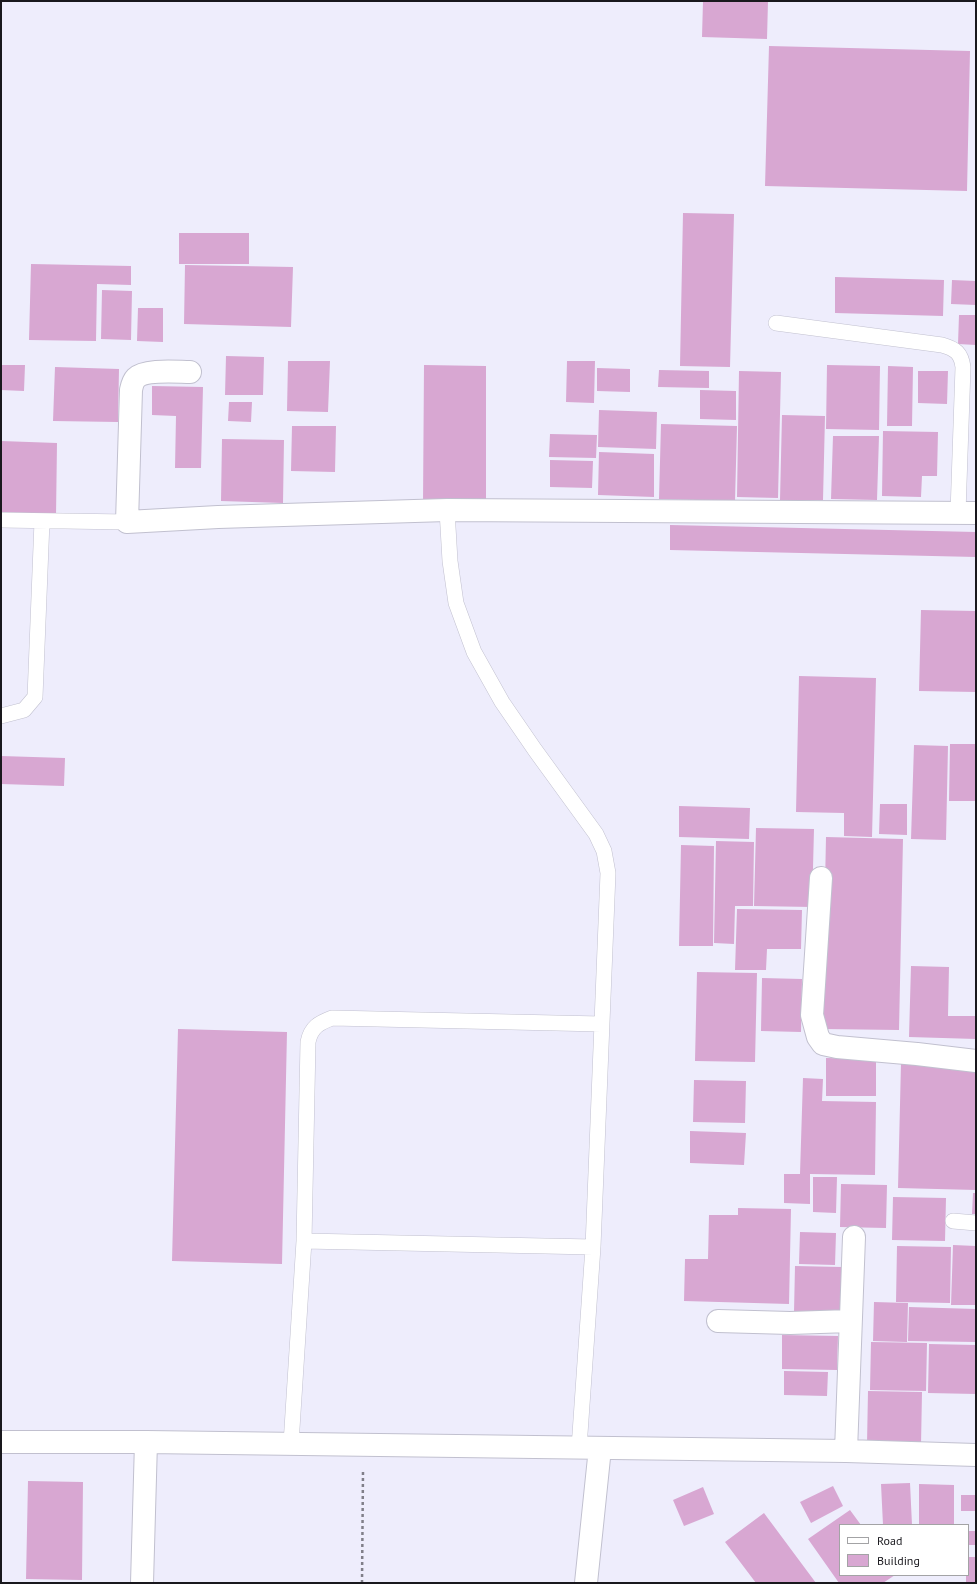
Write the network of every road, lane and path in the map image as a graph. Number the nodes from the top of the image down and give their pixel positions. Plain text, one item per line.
1 (776, 323) dead end
2 (190, 372) dead end
3 (447, 510) junction
4 (967, 513) edge
5 (1, 520) edge
6 (42, 521) junction
7 (127, 522) junction
8 (1, 716) edge
9 (822, 878) dead end
10 (601, 1024) junction
11 (976, 1061) edge
12 (952, 1221) dead end
13 (976, 1223) edge
14 (854, 1236) dead end
15 (304, 1241) junction
16 (593, 1247) junction
17 (718, 1321) dead end
18 (850, 1321) junction
19 (1, 1442) edge
20 (146, 1442) junction
21 (291, 1444) junction
22 (363, 1445) junction
23 (590, 1448) junction
24 (846, 1450) junction
25 (976, 1455) edge
26 (142, 1583) edge
27 (362, 1583) edge
28 (586, 1583) edge

1 - 4 lane
2 - 7 street
3 - 4 street
3 - 7 street
3 - 10 lane
5 - 6 lane
6 - 7 lane
6 - 8 lane
9 - 11 street
10 - 15 lane
10 - 16 lane
12 - 13 lane
14 - 18 street
15 - 16 lane
15 - 21 lane
16 - 23 lane
17 - 18 street
18 - 24 street
19 - 20 street
20 - 21 street
20 - 26 street
21 - 22 street
22 - 23 street
22 - 27 path
23 - 24 street
23 - 28 street
24 - 25 street

